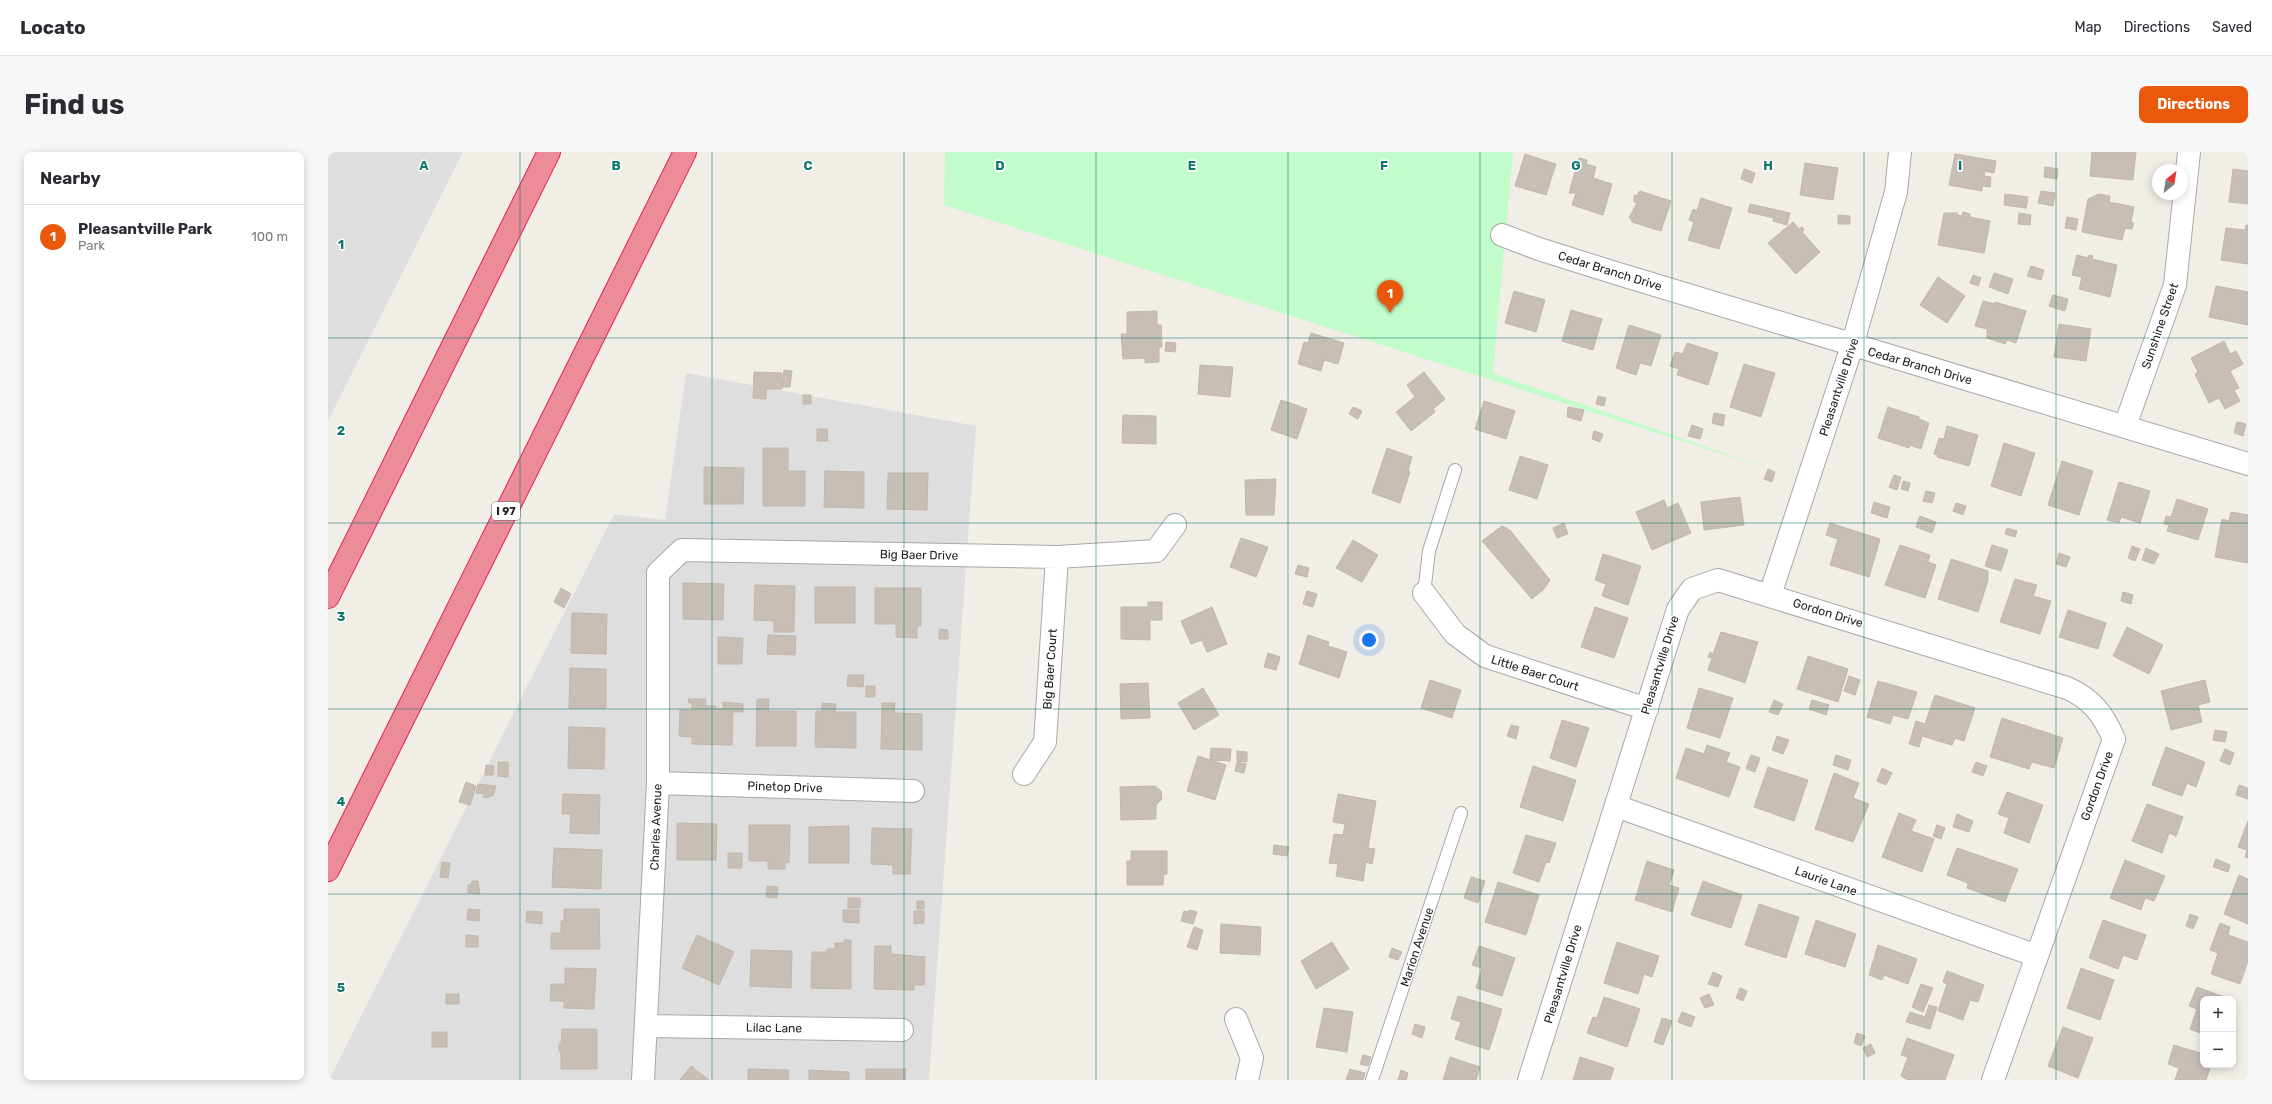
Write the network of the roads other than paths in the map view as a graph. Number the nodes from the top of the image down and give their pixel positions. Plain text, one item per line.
1 (549, 152) edge
2 (685, 152) edge
3 (1900, 152) edge
4 (2189, 152) edge
5 (1502, 235) dead end
6 (1852, 346) junction
7 (2125, 426) junction
8 (2248, 464) edge
9 (1455, 470) dead end
10 (1176, 525) dead end
11 (1057, 557) junction
12 (658, 573) joint
13 (1424, 593) joint
14 (1770, 595) junction
15 (328, 597) edge
16 (1647, 709) junction
17 (1024, 774) dead end
18 (658, 783) junction
19 (913, 791) dead end
20 (1616, 806) junction
21 (1461, 813) dead end
22 (328, 870) edge
23 (2037, 956) junction
24 (1236, 1019) dead end
25 (647, 1026) junction
26 (902, 1030) dead end
27 (643, 1080) edge
28 (1247, 1080) edge
29 (1372, 1080) edge
30 (1529, 1080) edge
31 (1993, 1080) edge

1 - 15 highway
2 - 22 highway, I 97
3 - 6 street, Pleasantville Drive
4 - 7 street, Sunshine Street
5 - 6 street, Cedar Branch Drive
6 - 7 street, Cedar Branch Drive
6 - 14 street, Pleasantville Drive
7 - 8 street, Cedar Branch Drive
9 - 13 lane
10 - 11 street, Big Baer Drive
11 - 12 street, Big Baer Drive
11 - 17 street, Big Baer Court
12 - 18 street, Charles Avenue
13 - 16 street, Little Baer Court
14 - 16 street, Pleasantville Drive
14 - 23 street, Gordon Drive
16 - 20 street, Pleasantville Drive
18 - 19 street, Pinetop Drive
18 - 25 street, Charles Avenue
20 - 23 street, Laurie Lane
20 - 30 street, Pleasantville Drive
21 - 29 lane, Marion Avenue
23 - 31 street, Gordon Drive
24 - 28 street
25 - 26 street, Lilac Lane
25 - 27 street, Charles Avenue

